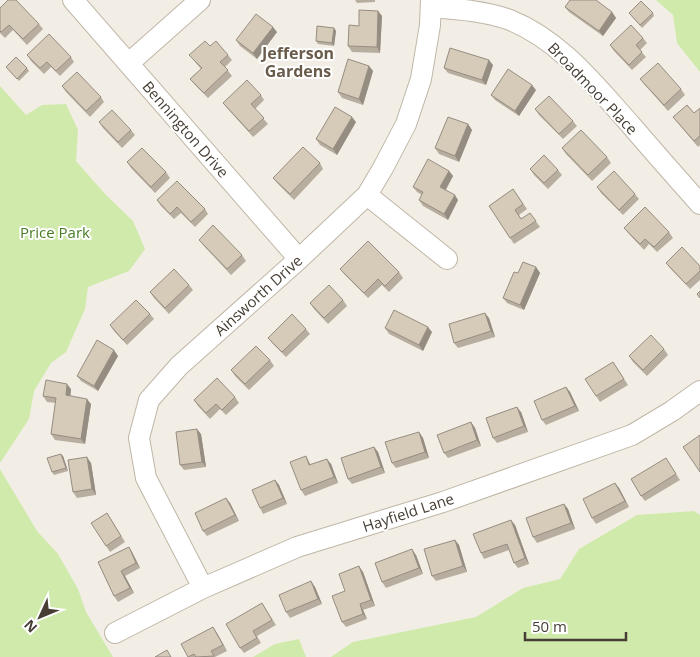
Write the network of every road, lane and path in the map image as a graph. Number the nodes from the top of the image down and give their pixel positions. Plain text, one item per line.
1 (73, 0) edge
2 (200, 0) edge
3 (431, 4) edge
4 (129, 63) junction
5 (367, 195) junction
6 (700, 204) edge
7 (299, 259) junction
8 (447, 260) dead end
9 (700, 391) edge
10 (203, 588) junction
11 (115, 633) dead end

1 - 4 street, Bennington Drive
2 - 4 street
3 - 5 street, Ainsworth Drive
3 - 6 street, Broadmoor Place
4 - 7 street, Bennington Drive
5 - 7 street, Ainsworth Drive
5 - 8 street
7 - 10 street, Ainsworth Drive
9 - 10 street, Hayfield Lane
10 - 11 street, Hayfield Lane

